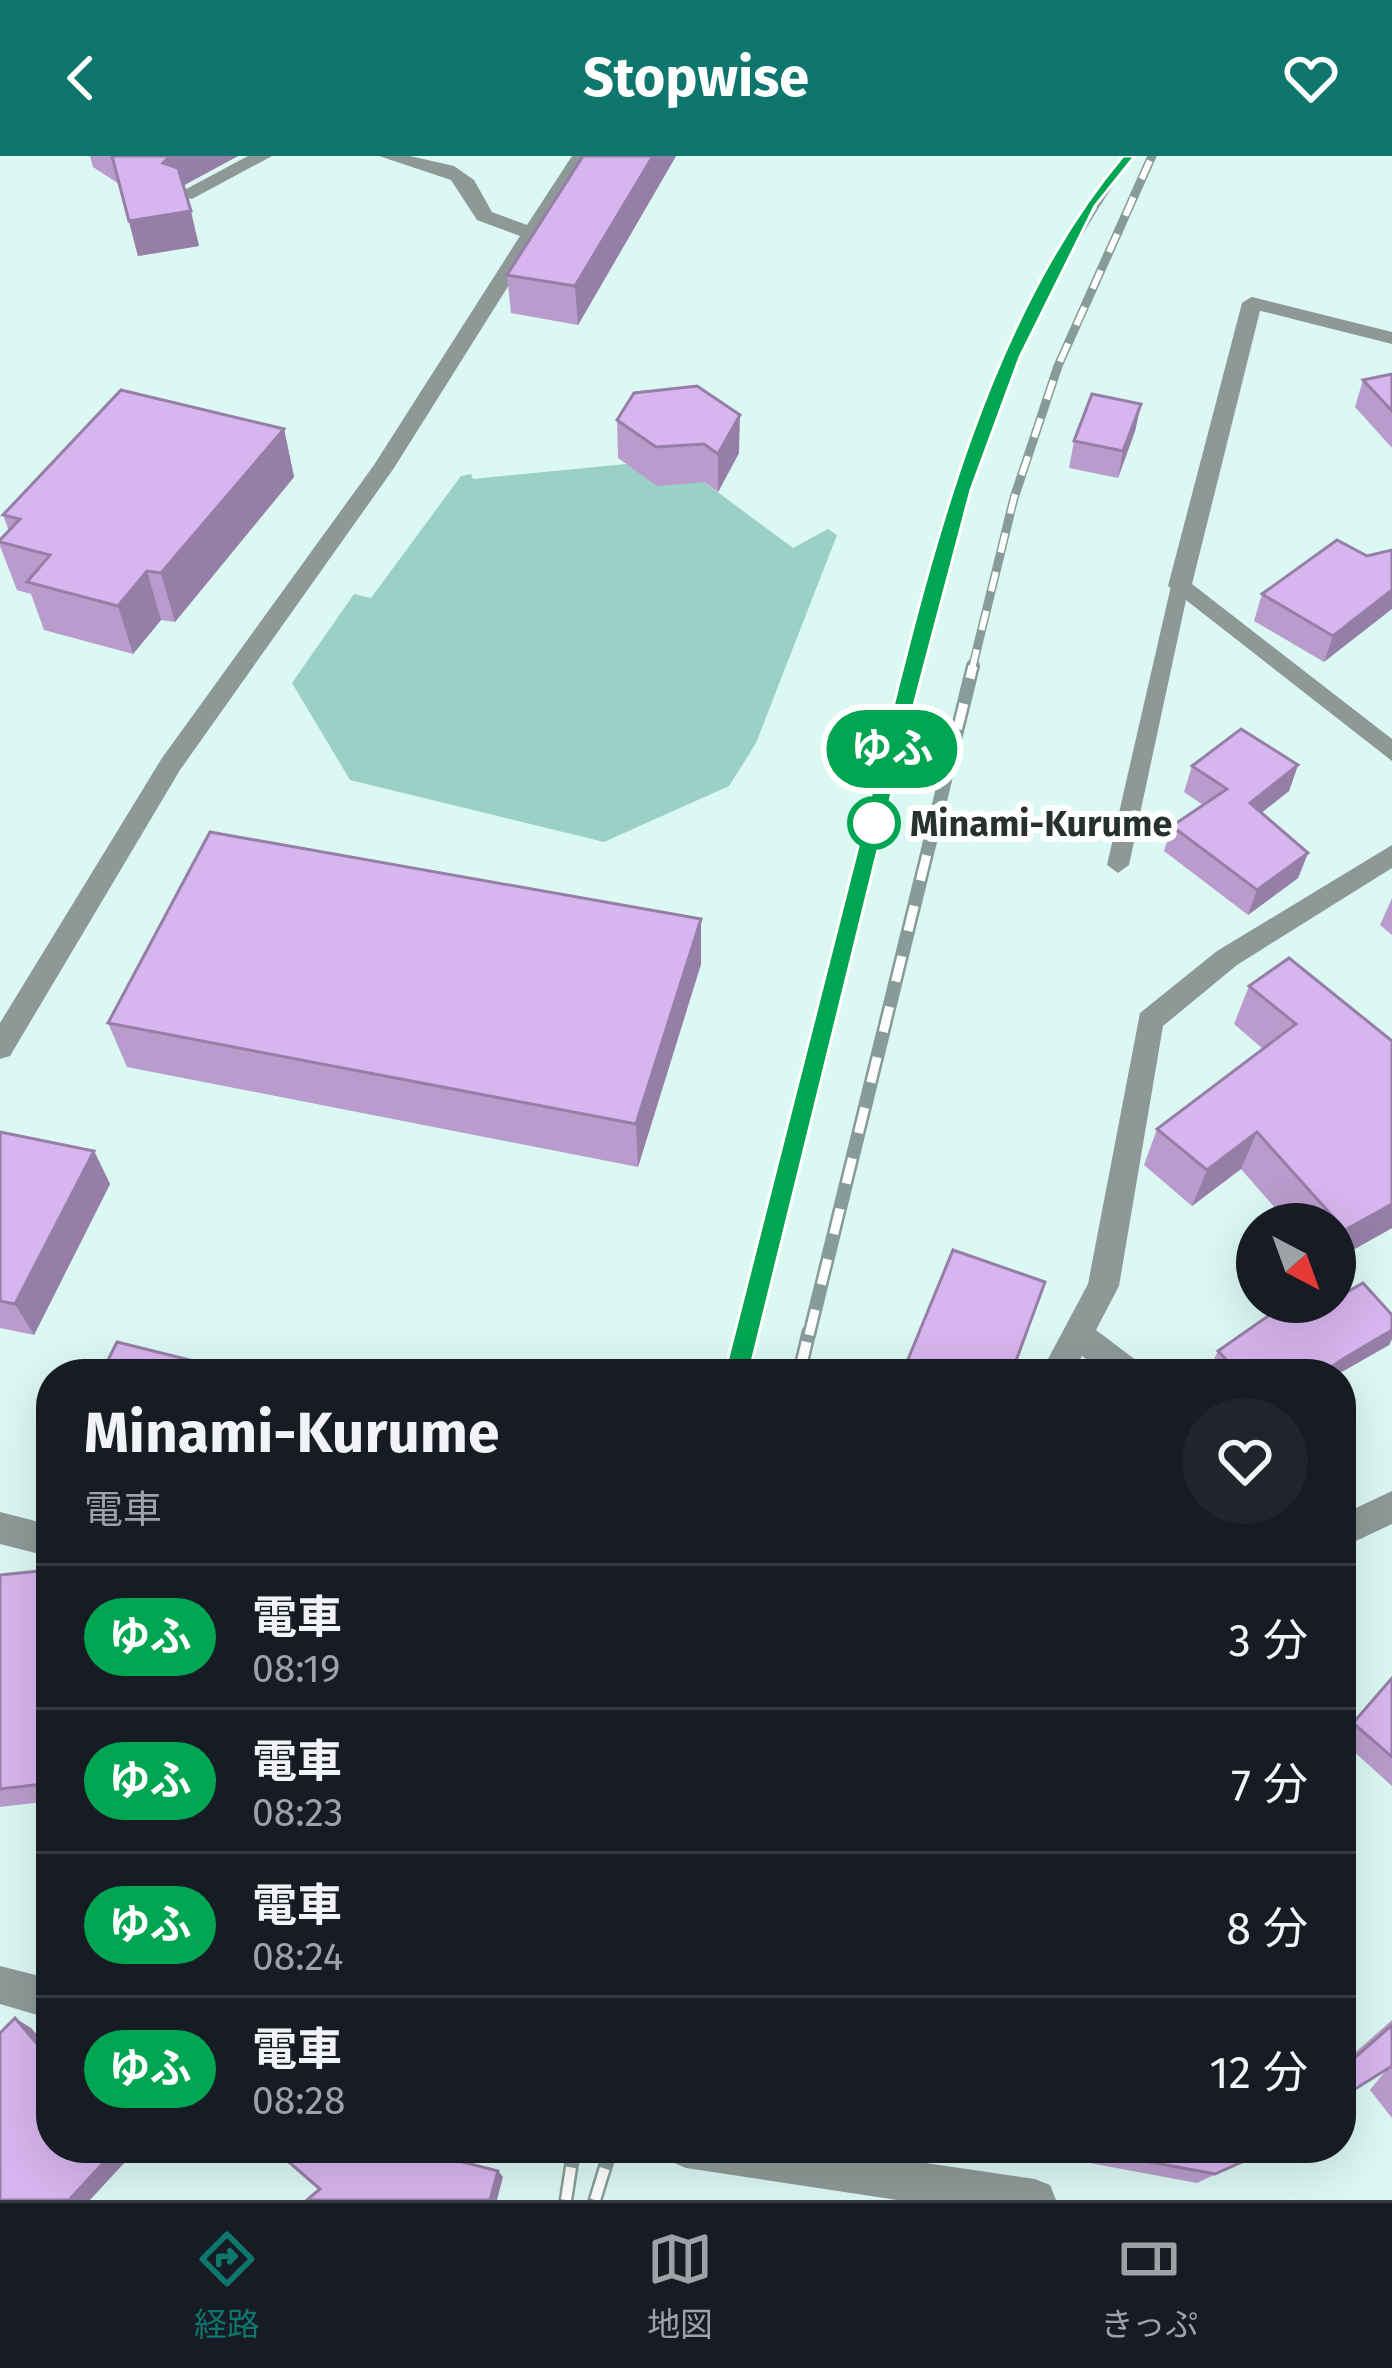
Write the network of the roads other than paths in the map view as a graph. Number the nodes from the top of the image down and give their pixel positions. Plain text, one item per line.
1 (262, 156) edge
2 (388, 156) edge
3 (581, 156) edge
4 (185, 195) edge
5 (532, 234) junction
6 (1392, 338) edge
7 (1180, 586) junction
8 (1392, 752) edge
9 (1392, 855) edge
10 (1118, 866) dead end
11 (0, 1048) edge
12 (1077, 1334) junction
13 (1064, 1359) edge
14 (1110, 1359) edge
15 (1392, 1507) edge
16 (1356, 1525) edge
17 (0, 1528) edge
18 (36, 1537) edge
19 (0, 1985) edge
20 (36, 1995) edge
21 (824, 2163) edge
22 (1035, 2200) edge

1 - 4 street
2 - 5 street
3 - 5 street
5 - 11 street
6 - 7 street
7 - 8 street
7 - 10 lane
9 - 12 street
12 - 13 street
12 - 14 street
15 - 16 street
17 - 18 street
19 - 20 street
21 - 22 street

